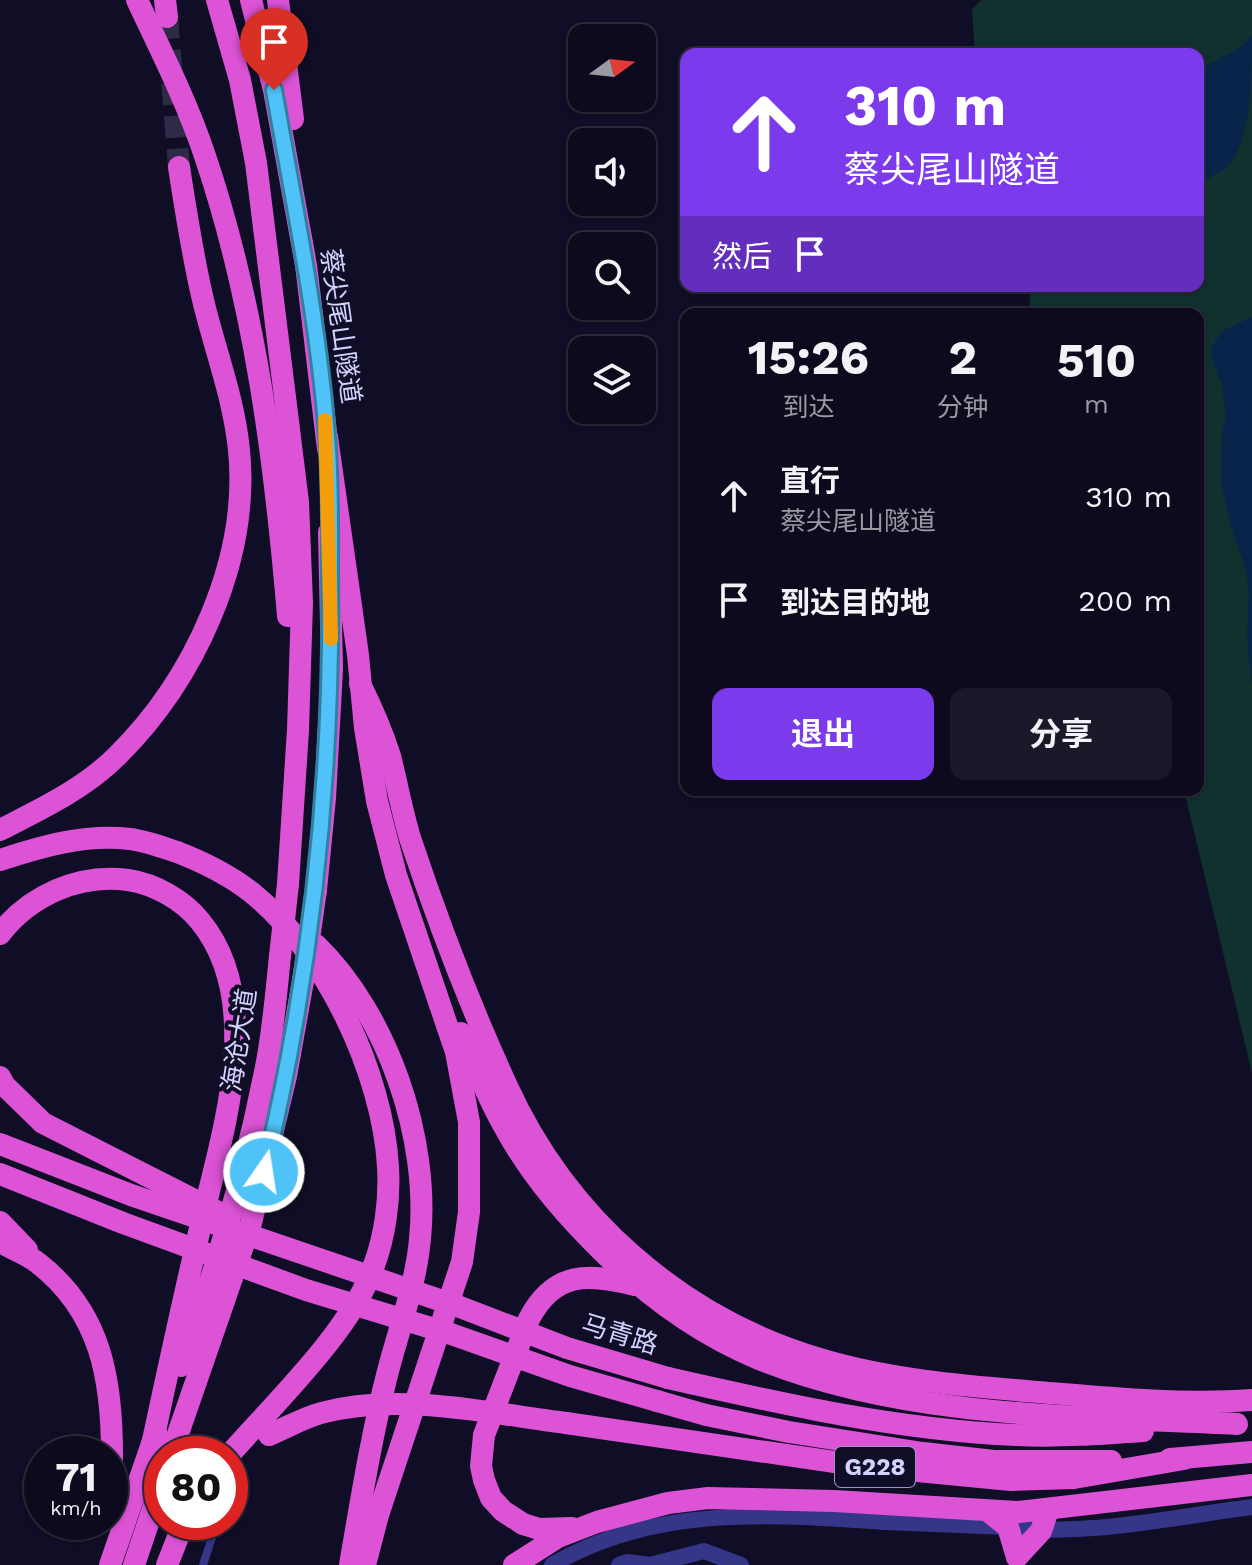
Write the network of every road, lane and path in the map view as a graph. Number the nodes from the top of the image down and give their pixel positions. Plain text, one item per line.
1 (137, 0) edge
2 (217, 0) edge
3 (251, 0) edge
4 (278, 0) edge
5 (179, 167) tunnel mouth
6 (310, 300) junction
7 (327, 437) junction
8 (329, 520) joint
9 (360, 684) junction
10 (298, 730) junction
11 (0, 830) edge
12 (0, 860) edge
13 (251, 892) junction
14 (411, 916) junction
15 (0, 934) edge
16 (0, 1077) edge
17 (0, 1144) edge
18 (0, 1174) edge
19 (0, 1222) edge
20 (0, 1242) edge
21 (305, 1256) junction
22 (45, 1270) junction
23 (640, 1286) junction
24 (1252, 1400) edge
25 (1244, 1422) edge
26 (111, 1436) edge
27 (164, 1436) edge
28 (166, 1436) edge
29 (167, 1436) edge
30 (248, 1439) edge
31 (248, 1448) edge
32 (1252, 1452) edge
33 (1184, 1459) junction
34 (1252, 1485) edge
35 (144, 1489) edge
36 (1252, 1507) edge
37 (988, 1511) junction
38 (1044, 1520) junction
39 (583, 1527) junction
40 (1008, 1527) junction
41 (144, 1535) edge
42 (106, 1540) edge
43 (177, 1540) edge
44 (211, 1540) edge
45 (1017, 1561) edge
46 (103, 1565) edge
47 (110, 1565) edge
48 (134, 1565) edge
49 (167, 1565) edge
50 (203, 1565) edge
51 (350, 1565) edge
52 (365, 1565) edge
53 (514, 1565) edge
54 (552, 1565) edge
55 (619, 1565) edge
56 (741, 1565) edge

1 - 10 highway
2 - 10 highway, 海沧大道
3 - 6 highway, 蔡尖尾山隧道
4 - 6 highway
5 - 11 highway
6 - 7 highway, 蔡尖尾山隧道
7 - 8 highway, 蔡尖尾山隧道
7 - 9 highway
8 - 29 highway, 海沧大道, bridge
9 - 14 highway
9 - 24 highway
10 - 28 highway, 海沧大道, bridge
12 - 13 highway
13 - 30 highway
13 - 51 highway
14 - 23 highway
14 - 52 highway
15 - 27 highway
16 - 21 highway, bridge
17 - 21 highway, 马青路, bridge
18 - 33 highway, 马青路, bridge
19 - 22 highway
20 - 22 highway
21 - 25 highway, 马青路 / G228, bridge
22 - 26 highway
23 - 25 highway
23 - 39 highway
31 - 33 highway, G228, bridge
32 - 33 highway, 马青路 / G228
34 - 38 highway
35 - 47 highway, 海沧大道
36 - 38 street
37 - 38 highway
37 - 39 highway
37 - 40 highway
38 - 40 street
38 - 45 highway
39 - 53 highway
40 - 45 highway
40 - 54 street
41 - 48 highway
42 - 46 highway
43 - 49 highway
44 - 50 lane
55 - 56 street

